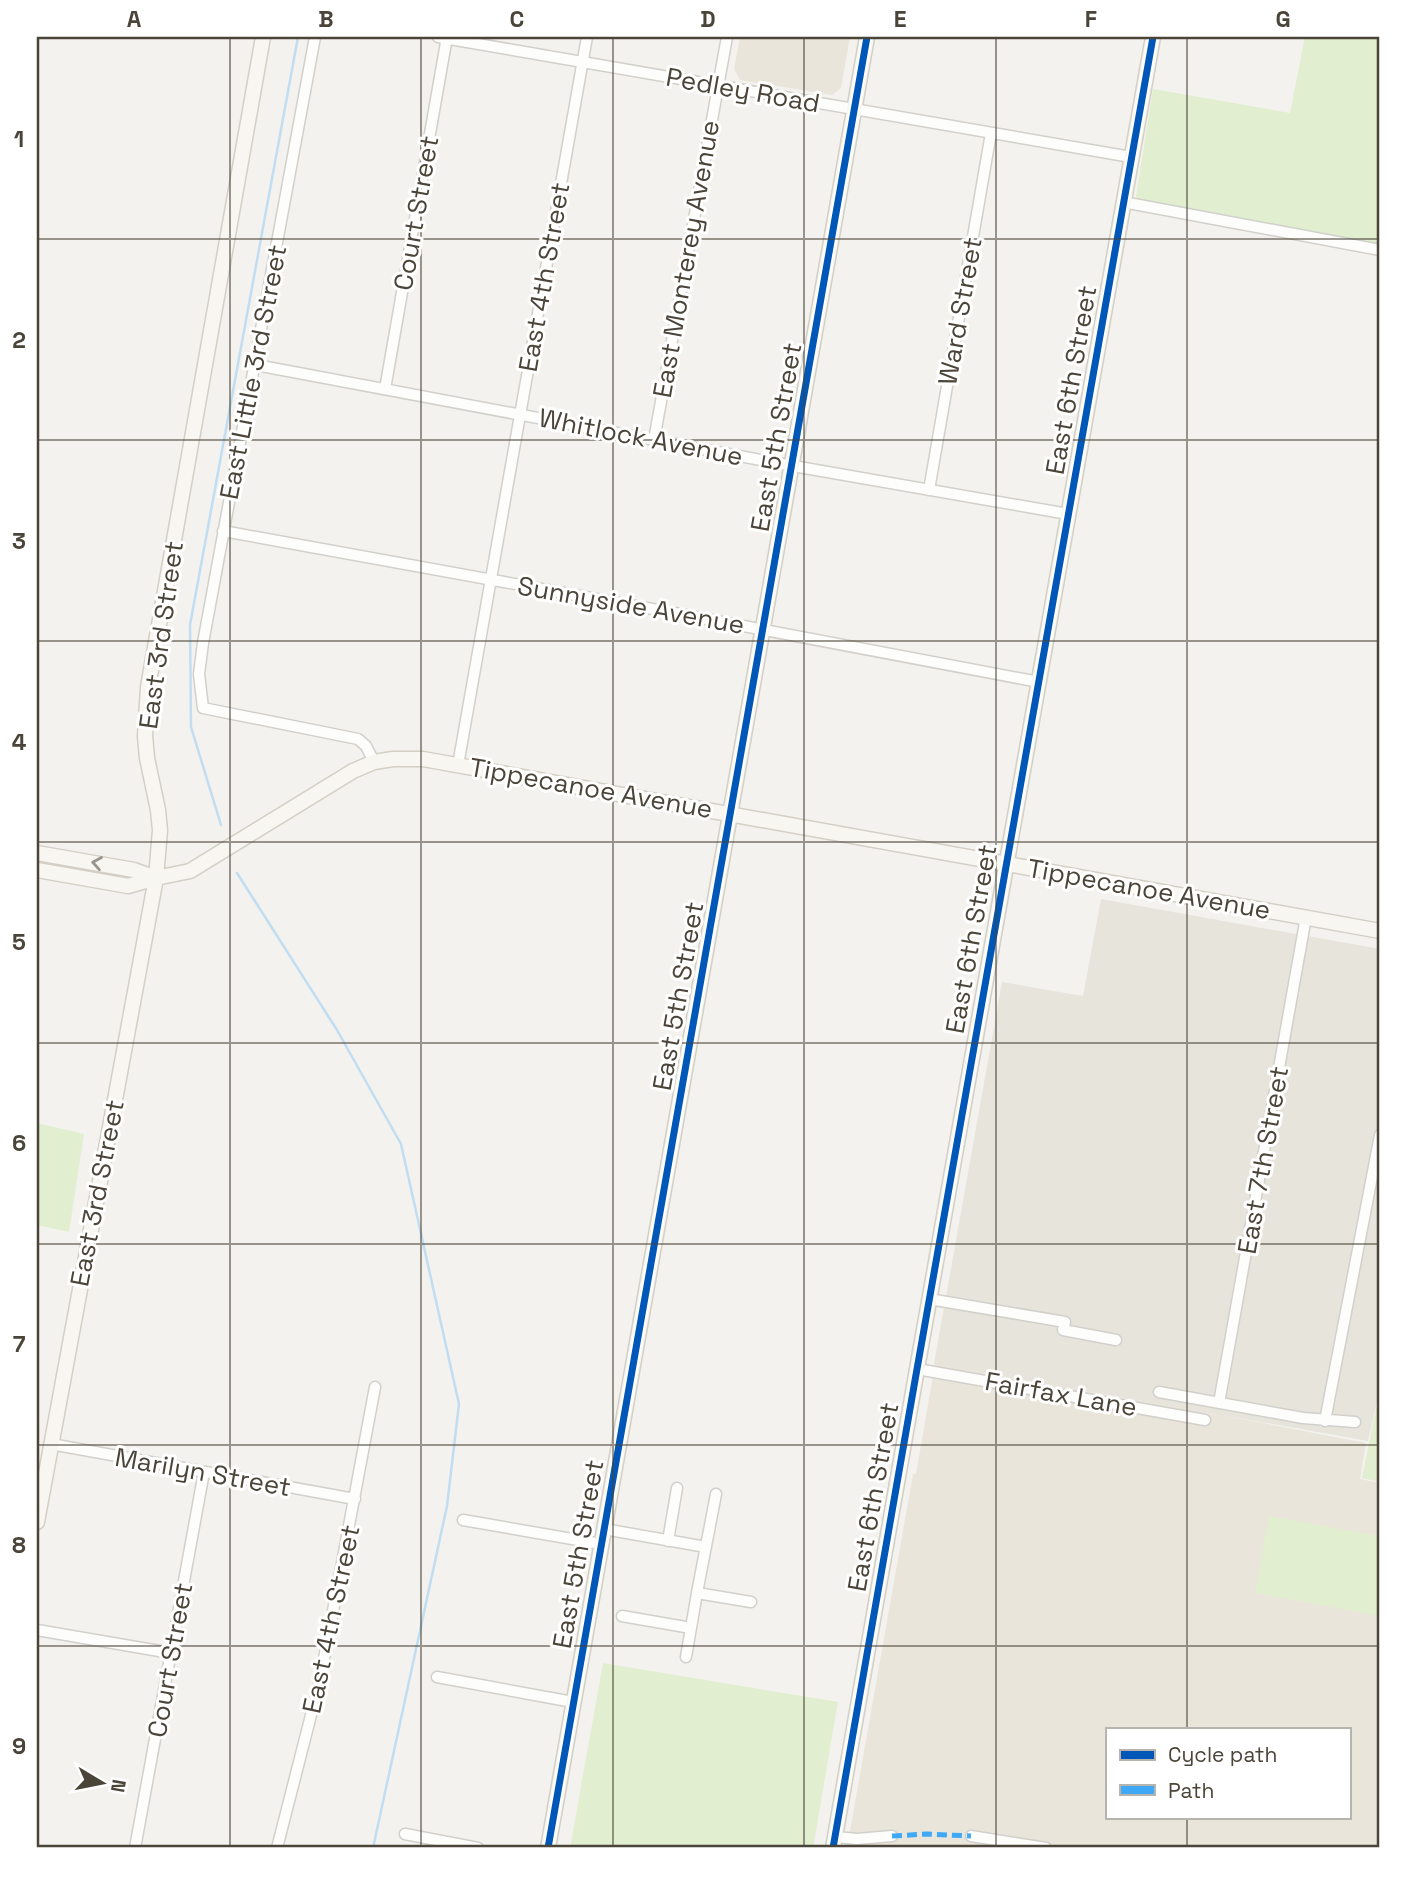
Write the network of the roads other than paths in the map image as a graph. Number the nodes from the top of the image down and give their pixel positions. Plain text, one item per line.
1 (263, 37) edge
2 (315, 37) edge
3 (444, 37) edge
4 (587, 37) edge
5 (727, 37) edge
6 (867, 37) edge
7 (1153, 37) edge
8 (582, 62) junction
9 (718, 85) junction
10 (855, 109) junction
11 (991, 133) junction
12 (1131, 157) junction
13 (1123, 202) junction
14 (1380, 250) edge
15 (256, 365) junction
16 (385, 389) junction
17 (520, 415) junction
18 (654, 440) junction
19 (793, 466) junction
20 (929, 490) junction
21 (1068, 514) junction
22 (223, 531) junction
23 (491, 580) junction
24 (764, 630) junction
25 (1039, 682) junction
26 (374, 762) junction
27 (458, 765) junction
28 (731, 813) junction
29 (37, 853) edge
30 (1006, 863) junction
31 (37, 870) edge
32 (156, 878) junction
33 (1306, 917) junction
34 (1380, 931) edge
35 (1380, 1135) edge
36 (929, 1299) junction
37 (1116, 1340) dead end
38 (916, 1369) junction
39 (375, 1387) dead end
40 (1159, 1392) dead end
41 (1219, 1403) junction
42 (1205, 1420) dead end
43 (1325, 1421) junction
44 (1355, 1422) dead end
45 (51, 1444) junction
46 (204, 1472) junction
47 (677, 1488) dead end
48 (716, 1494) dead end
49 (355, 1499) junction
50 (463, 1520) dead end
51 (37, 1522) edge
52 (604, 1529) junction
53 (668, 1541) junction
54 (601, 1544) junction
55 (706, 1548) junction
56 (697, 1593) junction
57 (751, 1602) dead end
58 (622, 1616) dead end
59 (691, 1628) junction
60 (37, 1630) edge
61 (171, 1653) junction
62 (686, 1657) dead end
63 (437, 1677) dead end
64 (573, 1702) junction
65 (405, 1834) dead end
66 (892, 1836) dead end
67 (971, 1836) dead end
68 (835, 1842) edge
69 (135, 1848) edge
70 (277, 1848) edge
71 (478, 1848) edge
72 (548, 1848) edge
73 (1046, 1848) edge

1 - 32 street, East 3rd Street
2 - 15 street, East Little 3rd Street
3 - 8 street, Pedley Road
3 - 16 street, Court Street
4 - 8 street, East 4th Street
5 - 9 street, East Monterey Avenue
6 - 10 street, East 5th Street
7 - 12 street, East 6th Street
8 - 9 street, Pedley Road
8 - 17 street, East 4th Street
9 - 10 street, Pedley Road
9 - 18 street, East Monterey Avenue
10 - 11 street, Pedley Road
10 - 19 street, East 5th Street
11 - 12 street, Pedley Road
11 - 20 street, Ward Street
12 - 13 street, East 6th Street
13 - 14 street
13 - 21 street, East 6th Street
15 - 16 street, Whitlock Avenue
15 - 22 street, East Little 3rd Street
16 - 17 street, Whitlock Avenue
17 - 18 street, Whitlock Avenue
17 - 23 street, East 4th Street
18 - 19 street, Whitlock Avenue
19 - 20 street, Whitlock Avenue
19 - 24 street, East 5th Street
20 - 21 street, Whitlock Avenue
21 - 25 street, East 6th Street
22 - 23 street, Sunnyside Avenue
22 - 26 street, East Little 3rd Street
23 - 24 street, Sunnyside Avenue
23 - 27 street, East 4th Street
24 - 25 street, Sunnyside Avenue
24 - 28 street, East 5th Street
25 - 30 street, East 6th Street
26 - 27 street, Tippecanoe Avenue
26 - 32 street, Tippecanoe Avenue
27 - 28 street, Tippecanoe Avenue
28 - 30 street, Tippecanoe Avenue
28 - 52 street, East 5th Street
32 -> 29 street
30 - 33 street, Tippecanoe Avenue
30 - 36 street, East 6th Street
31 - 32 street, Tippecanoe Avenue
32 - 45 street, East 3rd Street
33 - 34 street, Tippecanoe Avenue
33 - 41 street, East 7th Street
35 - 43 street
36 - 37 street
36 - 38 street, East 6th Street
38 - 42 street, Fairfax Lane
38 - 68 street, East 6th Street
39 - 49 street, East 4th Street
40 - 41 street, Fairfax Lane
41 - 43 street, Fairfax Lane
43 - 44 street, Fairfax Lane
45 - 46 street, Marilyn Street
45 - 51 street, East 3rd Street
46 - 49 street, Marilyn Street
46 - 61 street, Court Street
47 - 53 street
48 - 55 street
49 - 70 street, East 4th Street
50 - 54 street
52 - 53 street
52 - 54 street, East 5th Street
53 - 55 street
54 - 64 street, East 5th Street
55 - 56 street
56 - 57 street
56 - 59 street
58 - 59 street
59 - 62 street
60 - 61 street
61 - 69 street, Court Street
63 - 64 street
64 - 72 street, East 5th Street
65 - 71 street
66 - 68 street
67 - 73 street

